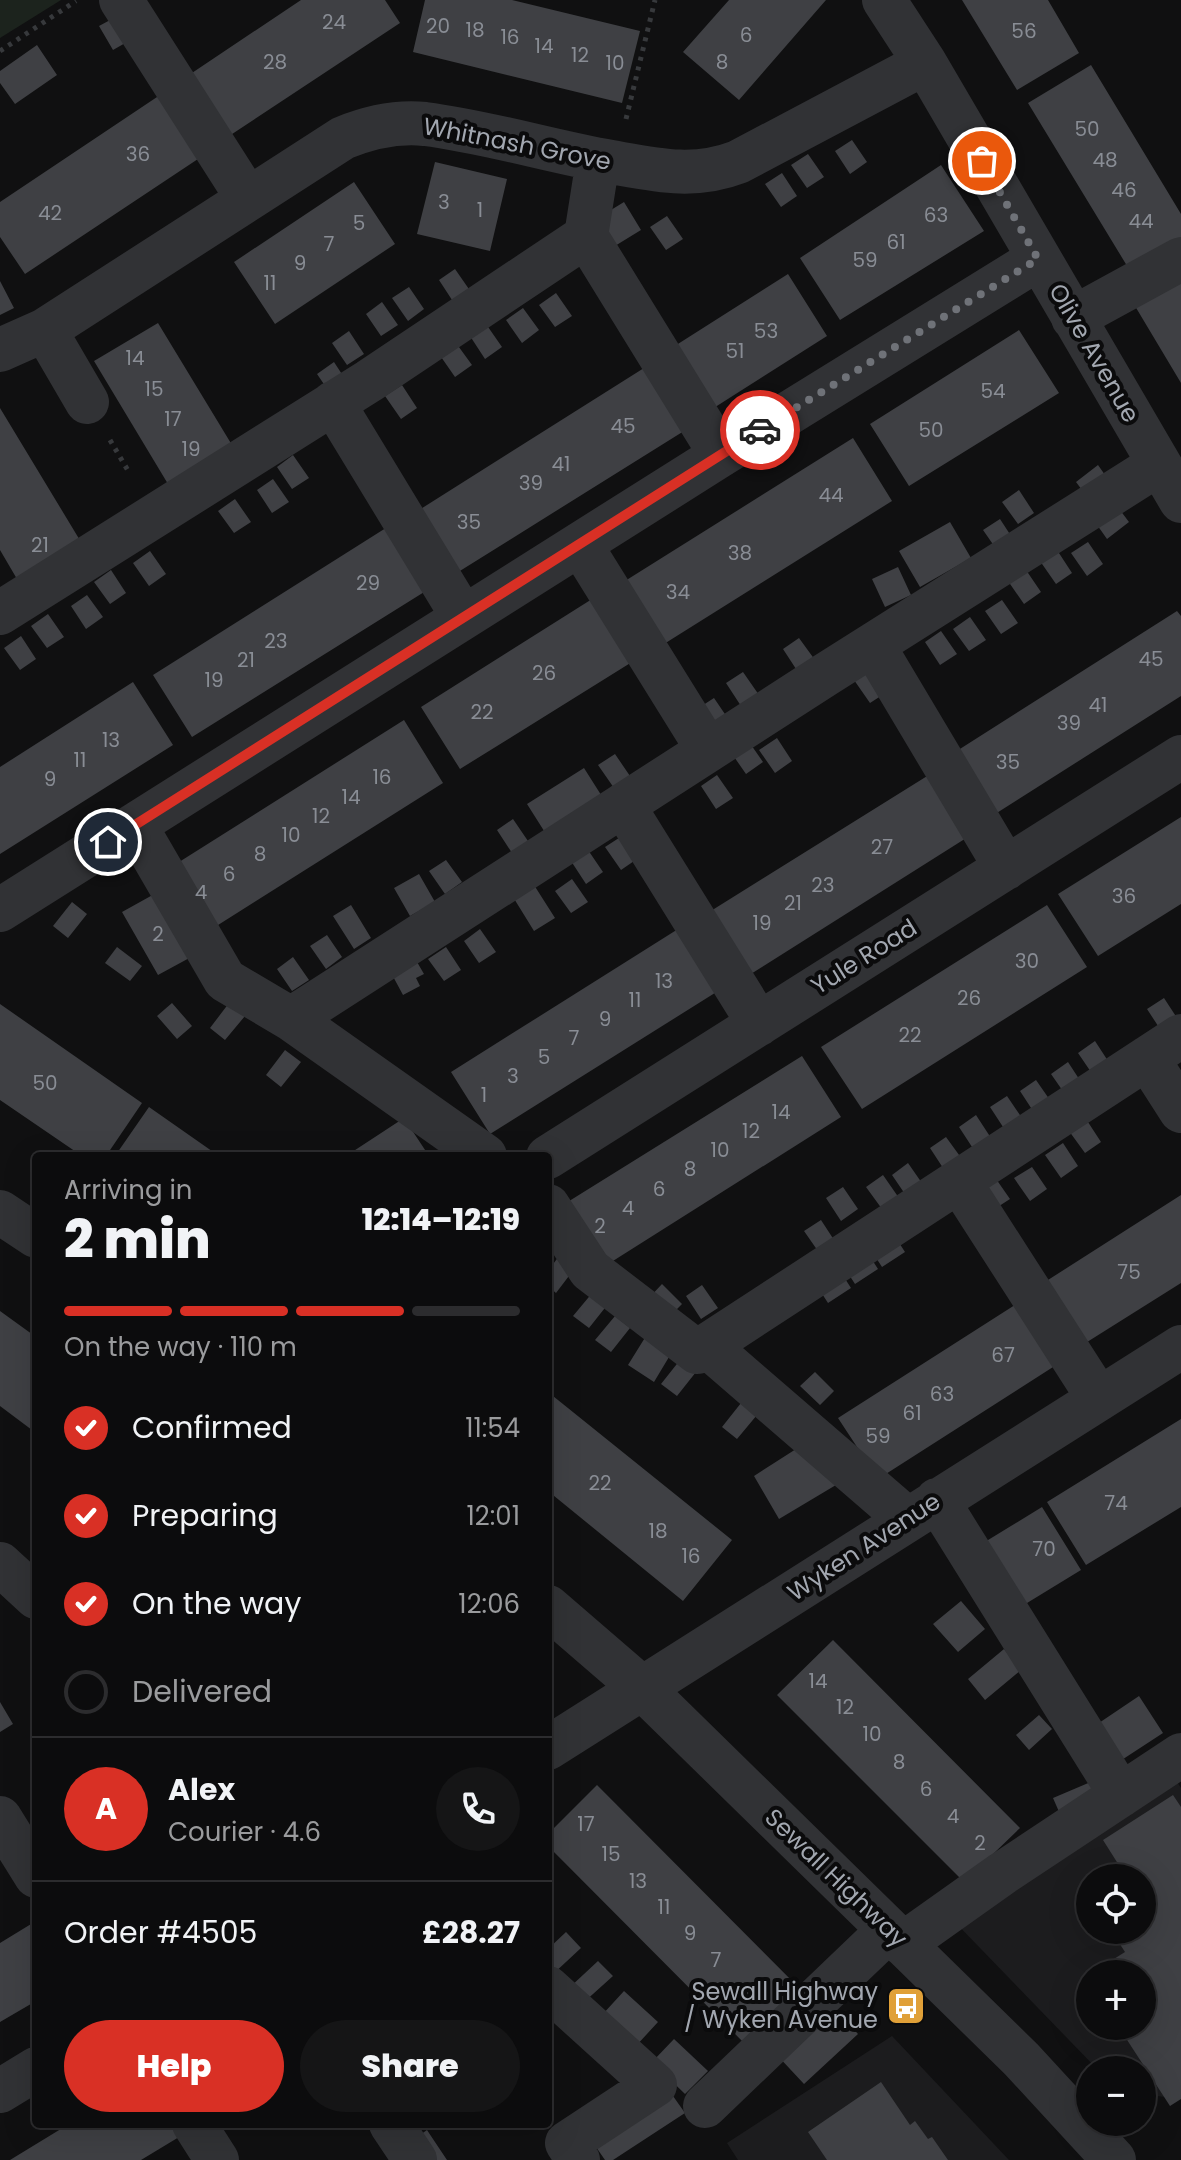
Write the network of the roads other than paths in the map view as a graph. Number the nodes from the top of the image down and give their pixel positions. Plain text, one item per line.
1 (121, 0) edge
2 (884, 0) edge
3 (925, 63) junction
4 (607, 162) junction
5 (248, 199) junction
6 (586, 236) junction
7 (1038, 259) junction
8 (1181, 259) edge
9 (1073, 318) junction
10 (45, 330) junction
11 (0, 350) edge
12 (87, 402) dead end
13 (333, 403) junction
14 (721, 455) junction
15 (1170, 483) edge
16 (580, 544) junction
17 (0, 613) edge
18 (463, 617) junction
19 (873, 645) junction
20 (708, 750) junction
21 (1181, 757) edge
22 (623, 805) junction
23 (135, 825) junction
24 (1006, 868) junction
25 (0, 910) edge
26 (291, 1019) junction
27 (759, 1024) junction
28 (1164, 1047) edge
29 (1181, 1111) edge
30 (479, 1152) edge
31 (552, 1154) edge
32 (959, 1181) junction
33 (0, 1212) edge
34 (552, 1212) edge
35 (32, 1233) edge
36 (707, 1346) junction
37 (1181, 1347) edge
38 (1099, 1399) junction
39 (922, 1510) junction
40 (0, 1564) edge
41 (32, 1593) edge
42 (552, 1610) edge
43 (643, 1689) junction
44 (552, 1746) edge
45 (1181, 1755) edge
46 (1121, 1795) junction
47 (0, 1818) edge
48 (32, 1870) edge
49 (896, 1937) junction
50 (552, 1992) edge
51 (32, 2071) edge
52 (0, 2091) edge
53 (705, 2106) dead end
54 (197, 2128) edge
55 (394, 2128) edge
56 (563, 2154) edge
57 (217, 2160) edge
58 (415, 2160) edge
59 (1114, 2160) edge

1 - 5 street
2 - 3 street, Olive Avenue
3 - 4 street, Whitnash Grove
3 - 7 street, Olive Avenue
4 - 5 street, Whitnash Grove
4 - 6 street
5 - 10 street, Whitnash Grove
6 - 13 street
6 - 14 street
7 - 9 street, Olive Avenue
7 - 14 street
8 - 9 street
9 - 15 street, Olive Avenue
10 - 11 street, Whitnash Grove
10 - 12 street
13 - 17 street
13 - 18 street
14 - 16 street
15 - 19 street
16 - 18 street
16 - 20 street
18 - 23 street
19 - 20 street
19 - 24 street
20 - 22 street
21 - 24 street, Yule Road
22 - 26 street
22 - 27 street
23 - 25 street
23 - 26 street
24 - 27 street, Yule Road
26 - 30 street
27 - 31 street, Yule Road
28 - 29 street
28 - 32 street
32 - 36 street
32 - 38 street
33 - 35 street
34 - 36 street
36 - 39 street
37 - 38 street, Wyken Avenue
38 - 39 street, Wyken Avenue
39 - 43 street, Wyken Avenue
39 - 46 street
40 - 41 street
42 - 43 street, Sewall Highway
43 - 44 street, Wyken Avenue
43 - 49 street, Sewall Highway
45 - 46 street
46 - 49 street
47 - 48 street
49 - 53 street
49 - 59 street, Sewall Highway
50 - 56 street
51 - 52 street
54 - 57 street
55 - 58 street

